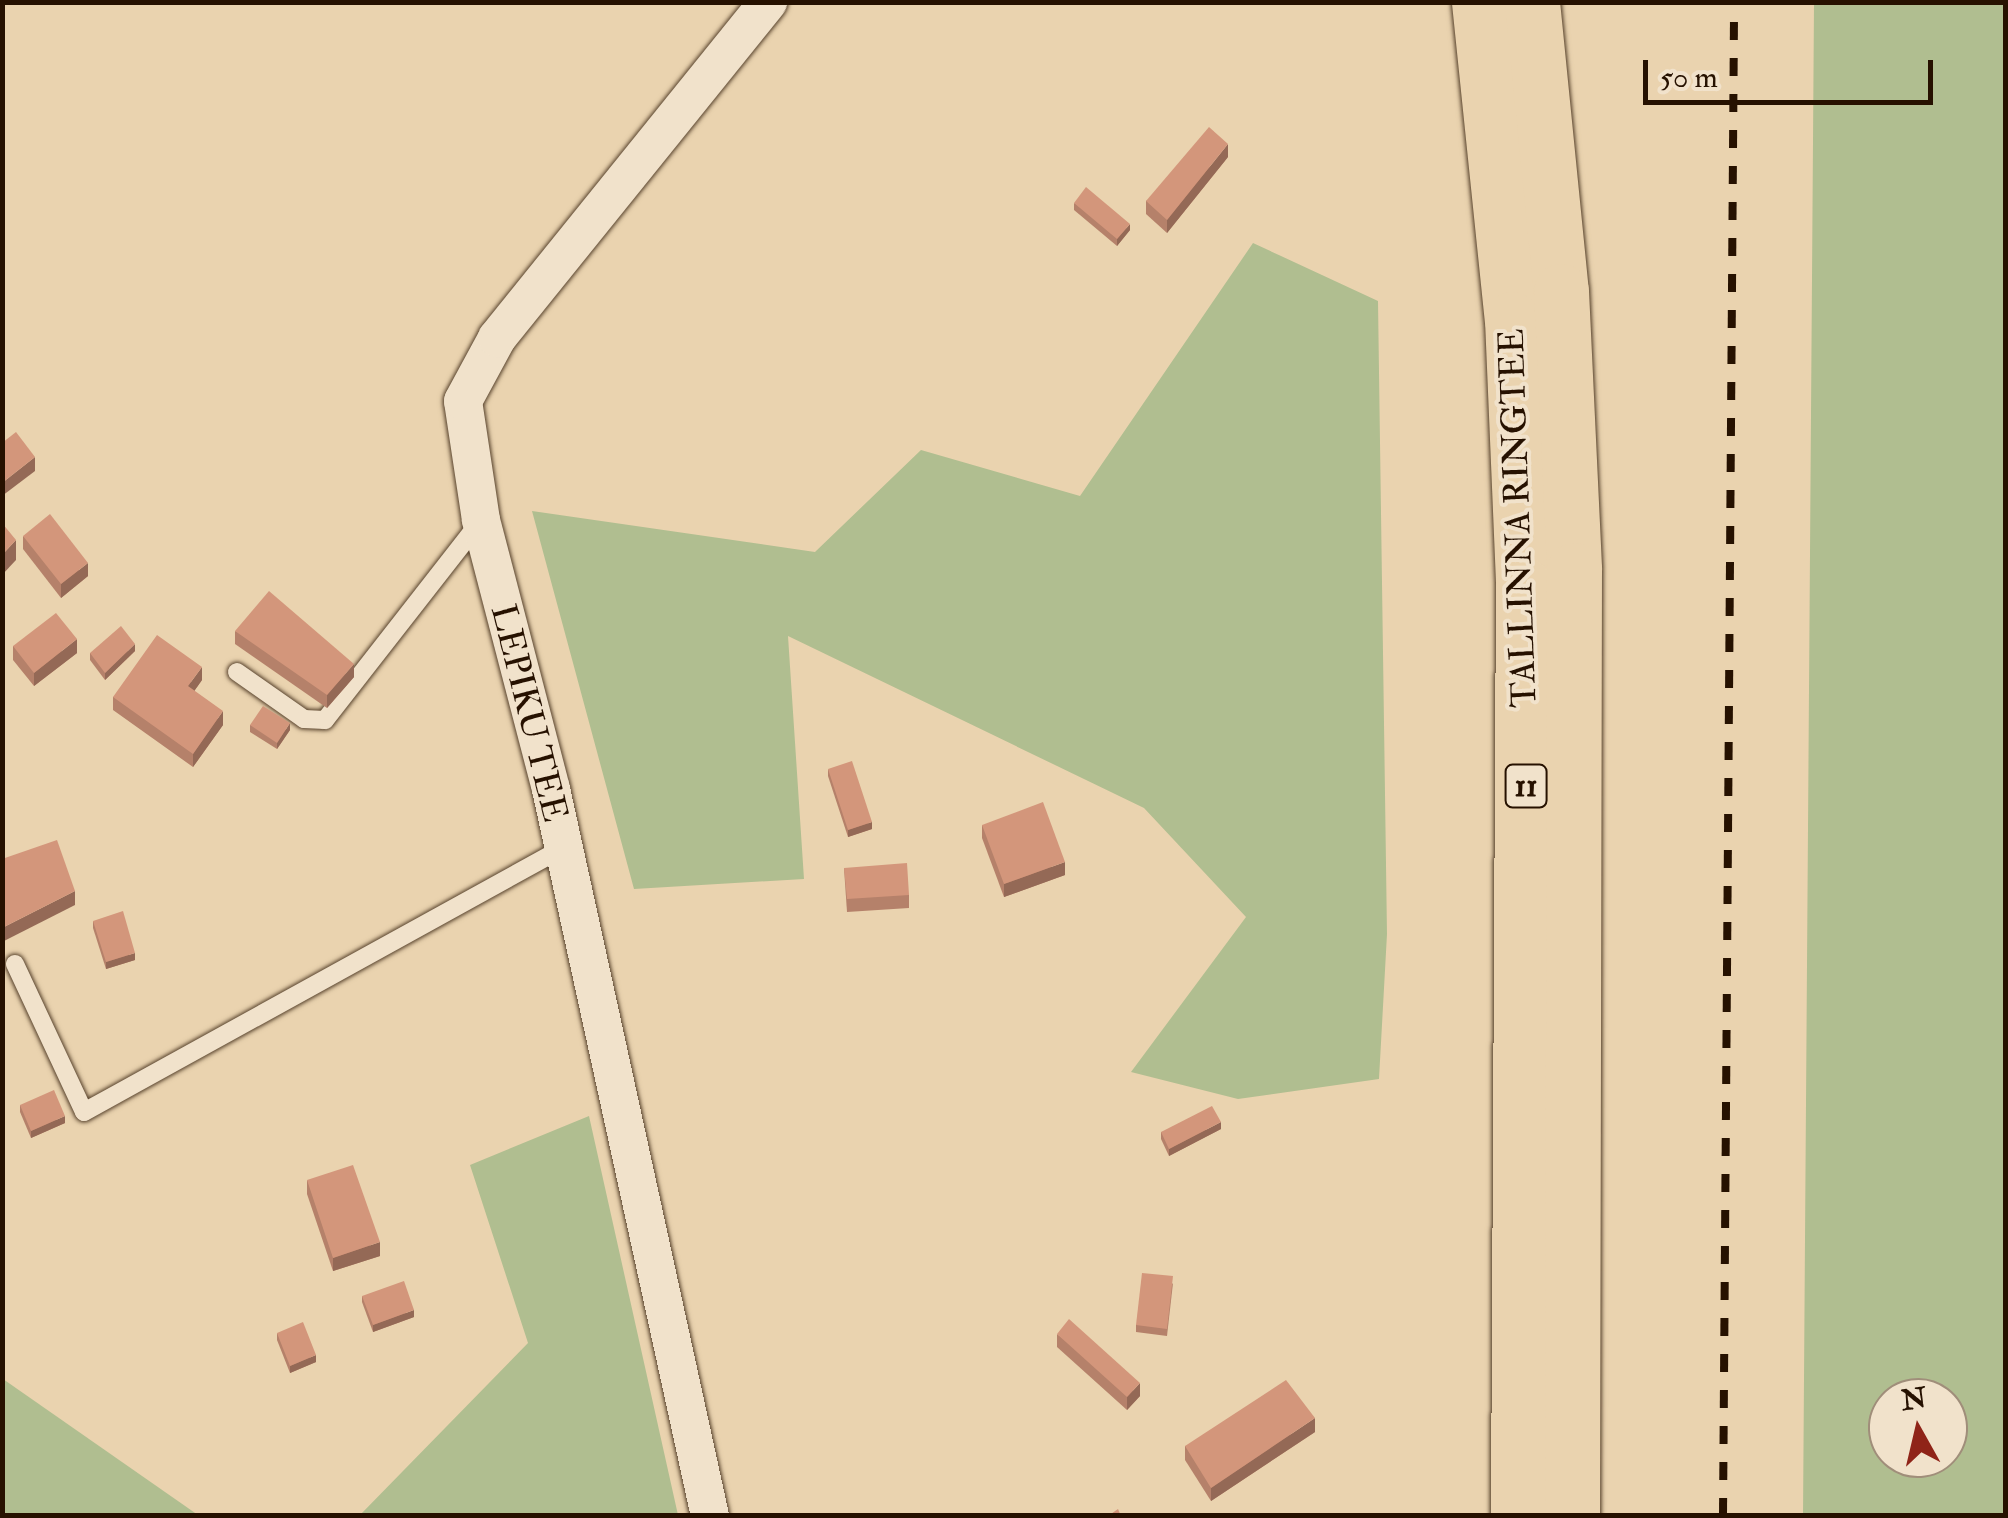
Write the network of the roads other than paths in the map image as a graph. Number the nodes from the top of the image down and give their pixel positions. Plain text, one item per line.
1 (768, 2) edge
2 (1456, 2) edge
3 (1478, 2) edge
4 (1533, 5) edge
5 (1485, 58) junction
6 (481, 520) junction
7 (237, 672) dead end
8 (561, 849) junction
9 (15, 964) dead end
10 (710, 1516) edge
11 (1518, 1516) edge
12 (1572, 1516) edge

1 - 6 street, LEPIKU TEE
2 - 5 highway
3 - 5 highway, TALLINNA RINGTEE / 11
4 - 12 highway, TALLINNA RINGTEE / 11
5 - 11 highway, TALLINNA RINGTEE / 11
6 - 7 lane
6 - 8 street, LEPIKU TEE
8 - 9 lane
8 - 10 street, LEPIKU TEE

